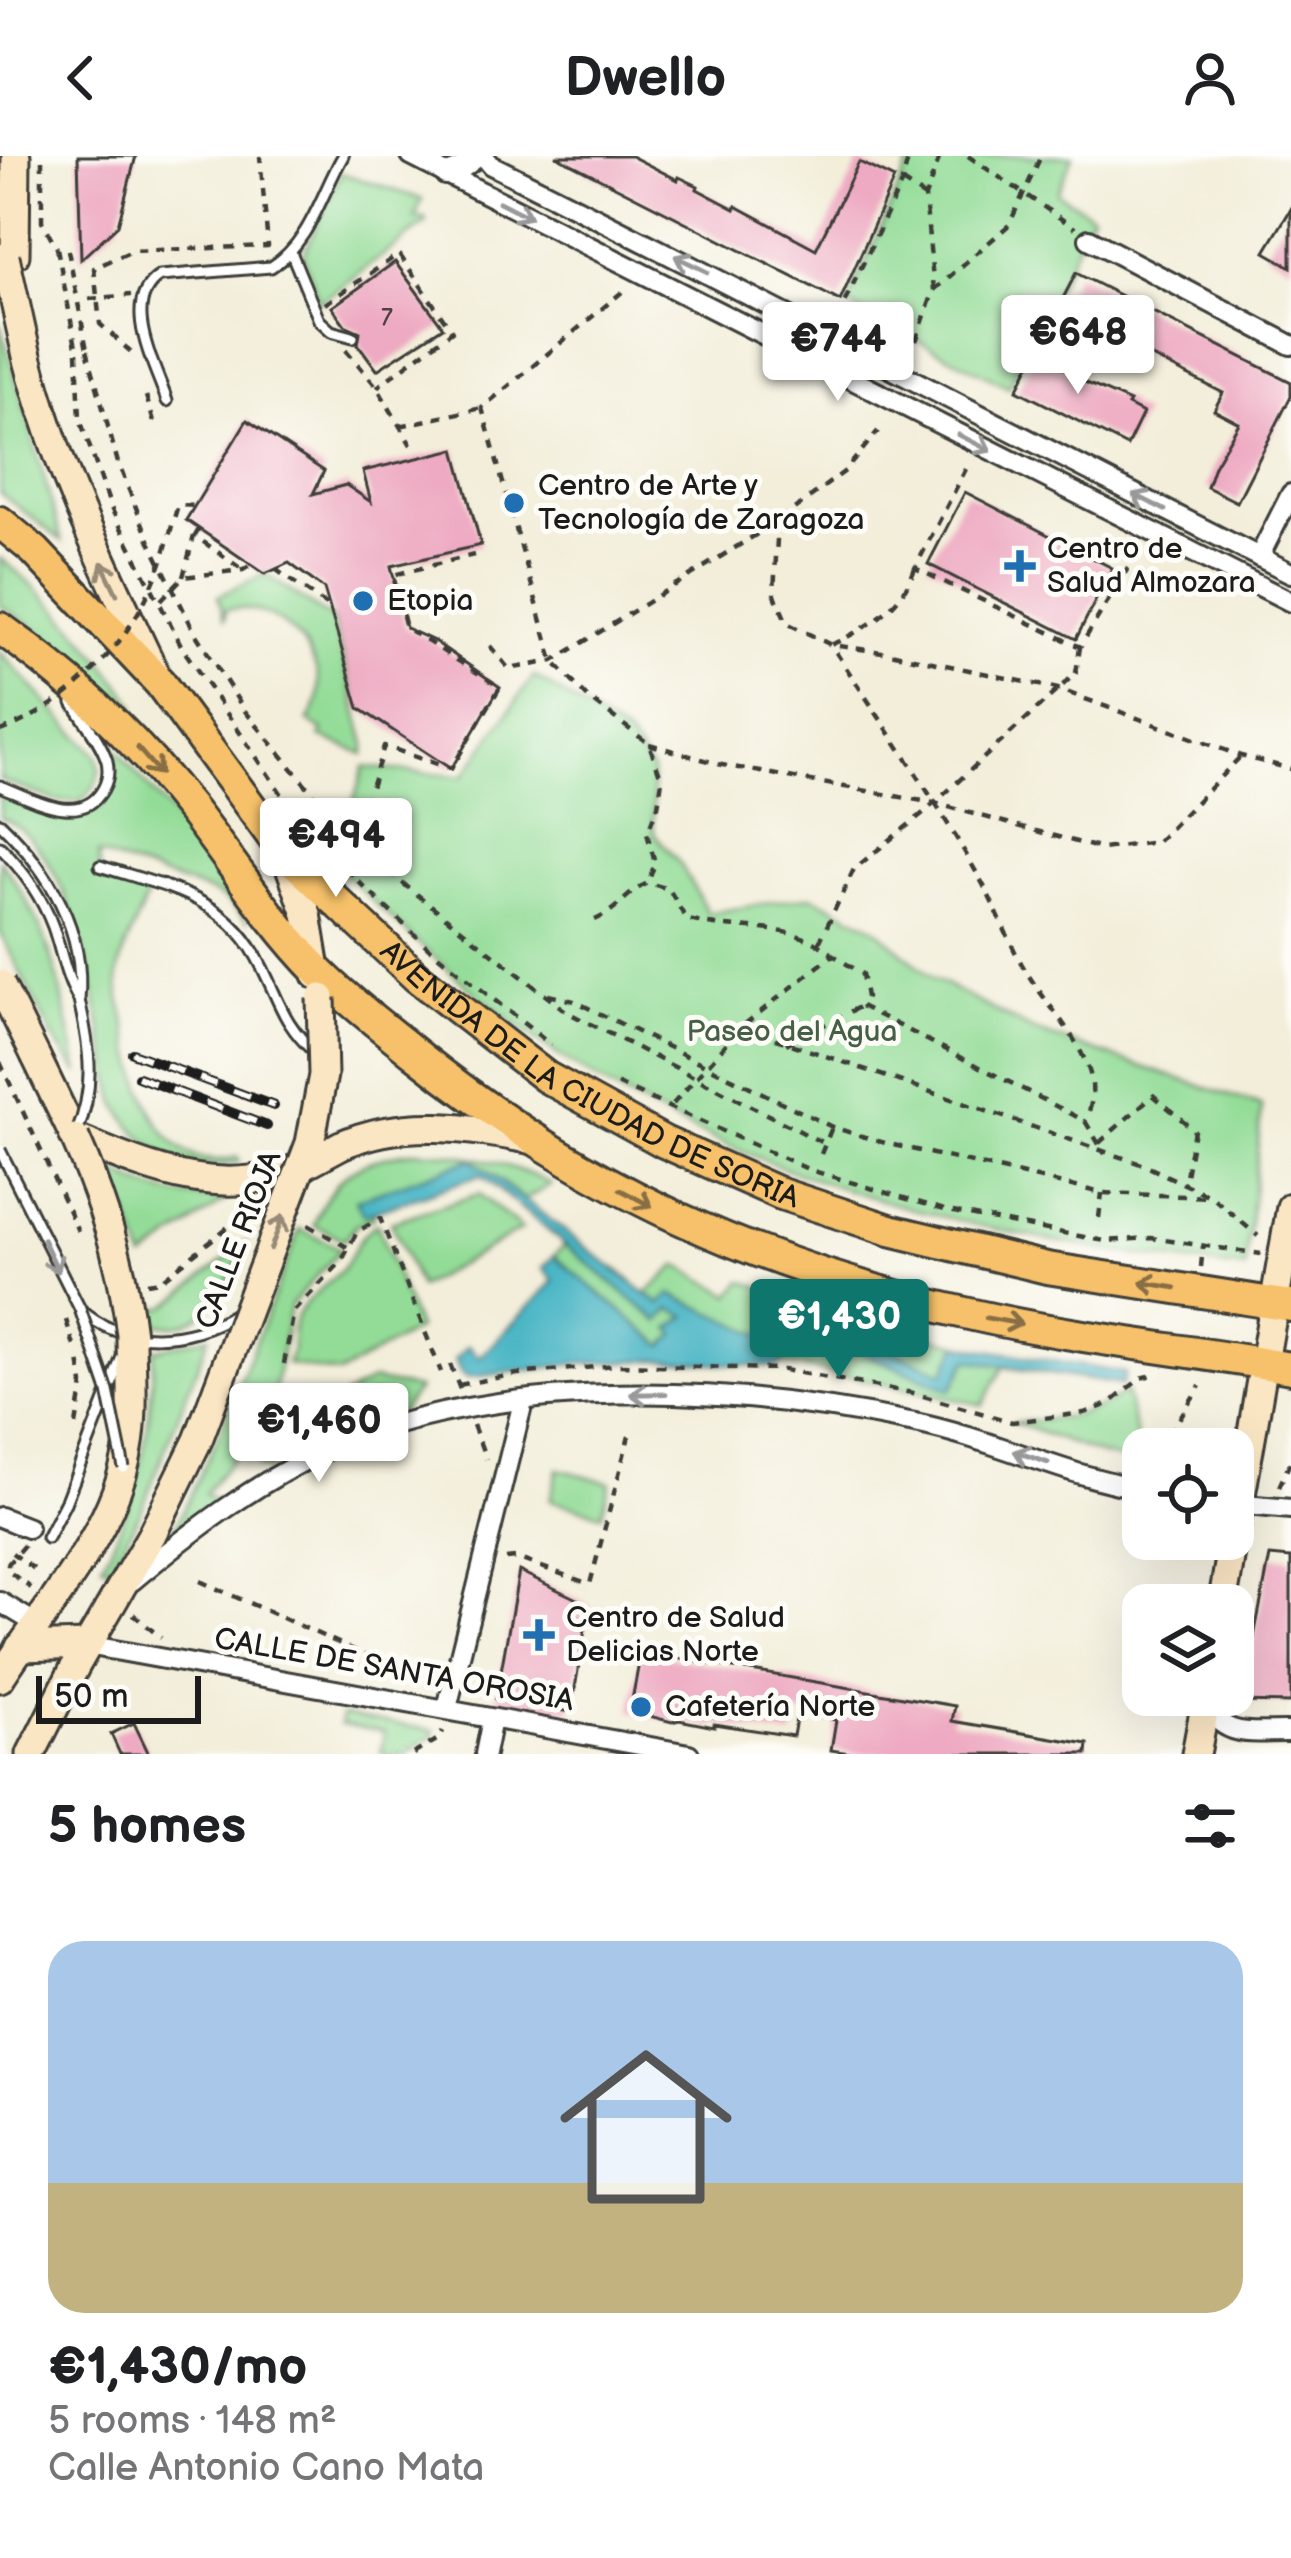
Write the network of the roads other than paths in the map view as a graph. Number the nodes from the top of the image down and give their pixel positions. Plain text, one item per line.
1 (343, 156) edge
2 (411, 156) edge
3 (482, 156) edge
4 (27, 158) edge
5 (445, 175) junction
6 (1089, 238) road end
7 (7, 251) edge
8 (290, 252) junction
9 (353, 337) dead end
10 (1291, 345) edge
11 (167, 401) dead end
12 (1291, 494) edge
13 (0, 522) edge
14 (1259, 557) junction
15 (1291, 573) edge
16 (1291, 602) edge
17 (0, 628) edge
18 (50, 663) junction
19 (160, 683) junction
20 (0, 786) edge
21 (0, 823) edge
22 (0, 847) edge
23 (284, 852) junction
24 (100, 866) dead end
25 (318, 983) junction
26 (0, 984) edge
27 (79, 1000) junction
28 (324, 1062) junction
29 (75, 1138) junction
30 (535, 1140) junction
31 (0, 1150) edge
32 (302, 1166) junction
33 (1291, 1207) edge
34 (250, 1304) junction
35 (1282, 1305) edge
36 (80, 1309) junction
37 (131, 1335) junction
38 (1277, 1366) edge
39 (108, 1391) junction
40 (523, 1402) junction
41 (1254, 1444) edge
42 (124, 1468) junction
43 (1122, 1485) edge
44 (1254, 1506) edge
45 (1291, 1509) edge
46 (0, 1517) edge
47 (31, 1530) road end
48 (47, 1538) dead end
49 (124, 1588) junction
50 (0, 1603) edge
51 (27, 1635) junction
52 (87, 1645) junction
53 (0, 1678) edge
54 (446, 1716) junction
55 (1203, 1716) edge
56 (1212, 1716) edge
57 (492, 1719) junction
58 (1291, 1732) edge
59 (31, 1754) edge
60 (485, 1754) edge
61 (689, 1754) edge
62 (1196, 1754) edge

1 - 8 lane
2 - 5 street
3 - 5 street
14 -> 3 street
4 - 7 main road
5 -> 16 street
6 - 10 street
19 -> 7 main road, bridge
8 - 9 lane
8 - 11 lane
12 - 14 street
13 - 19 main road, AVENIDA DE LA CIUDAD DE SORIA
14 - 15 street
17 - 18 main road
18 - 20 lane
18 -> 25 main road
19 - 23 main road, AVENIDA DE LA CIUDAD DE SORIA
21 - 27 lane
22 - 27 lane
23 - 25 main road, CALLE RIOJA
35 -> 23 main road, AVENIDA DE LA CIUDAD DE SORIA
24 - 28 lane
25 - 28 main road, CALLE RIOJA, bridge
25 - 30 main road
26 - 29 main road, bridge
27 - 29 lane, bridge
28 - 32 main road, CALLE RIOJA, bridge
29 - 32 main road
29 - 37 main road, bridge
30 - 32 main road, bridge
30 -> 38 main road
31 -> 36 lane, bridge
34 -> 32 main road, CALLE RIOJA, bridge
33 - 35 main road
34 - 37 lane
34 - 49 main road, CALLE RIOJA, bridge
35 - 38 main road
36 - 37 lane
36 - 39 lane, bridge
37 - 39 lane
37 - 42 main road, bridge
38 - 41 main road
39 - 42 lane, bridge
39 - 48 lane
43 -> 40 street
40 - 49 street
40 - 54 street
42 - 51 main road
44 - 45 street
46 - 47 street
49 - 52 main road, CALLE RIOJA
50 - 51 street
51 - 52 main road
51 - 53 main road
52 - 54 street, CALLE DE SANTA OROSIA
52 - 59 main road, CALLE RIOJA
54 - 57 street, CALLE DE SANTA OROSIA
55 - 62 main road
56 - 58 street
57 - 60 street
57 - 61 street, CALLE DE SANTA OROSIA

